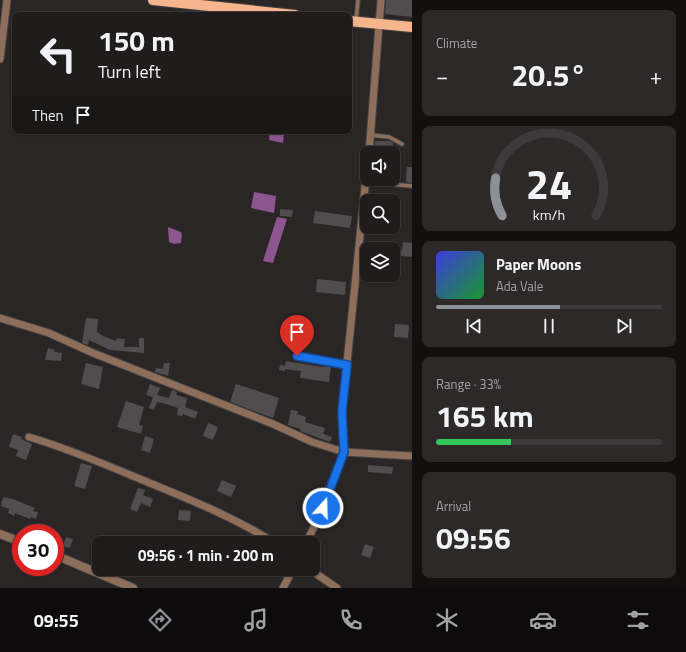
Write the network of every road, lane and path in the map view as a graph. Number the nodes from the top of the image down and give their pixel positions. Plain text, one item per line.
1 (7, 0) edge
2 (153, 0) edge
3 (358, 0) edge
4 (381, 0) edge
5 (246, 12) edge
6 (352, 21) edge
7 (379, 24) junction
8 (412, 27) edge
9 (0, 59) edge
10 (371, 135) junction
11 (402, 144) dead end
12 (370, 146) edge
13 (400, 185) edge
14 (365, 186) edge
15 (412, 186) edge
16 (0, 318) edge
17 (297, 356) dead end
18 (347, 365) junction
19 (29, 437) dead end
20 (344, 452) junction
21 (412, 456) edge
22 (0, 534) edge
23 (263, 536) edge
24 (310, 536) edge
25 (12, 539) edge
26 (64, 559) edge
27 (289, 576) edge
28 (319, 576) edge
29 (133, 588) edge
30 (283, 588) edge
31 (337, 588) edge

1 - 9 street
2 - 5 main road
3 - 6 lane
4 - 7 street
6 - 7 main road
7 - 8 main road
7 - 10 street
10 - 11 lane
10 - 12 street
13 - 15 lane
14 - 18 street
16 - 20 street
17 - 18 lane
18 - 20 street
19 - 23 street
20 - 21 street
20 - 24 street
22 - 25 street
26 - 29 street
27 - 30 street
28 - 31 street

